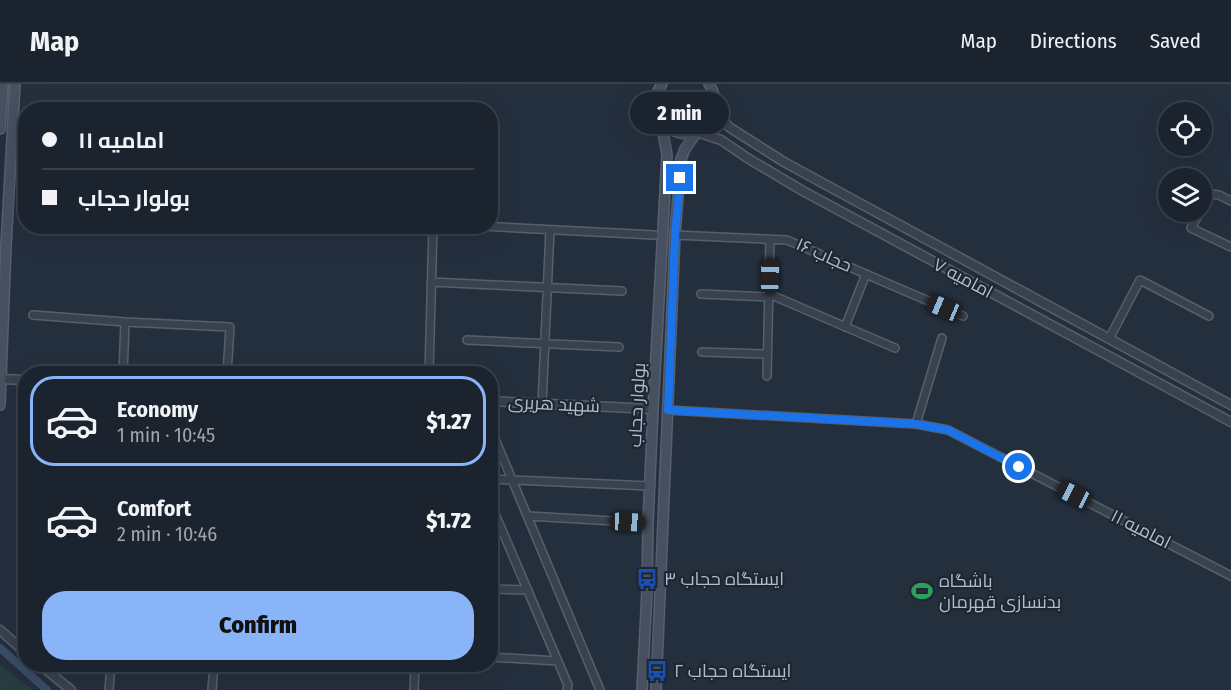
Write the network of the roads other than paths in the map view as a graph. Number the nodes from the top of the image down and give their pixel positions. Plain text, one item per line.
1 (3, 84) edge
2 (15, 84) edge
3 (662, 84) edge
4 (709, 84) edge
5 (716, 100) junction
6 (661, 122) junction
7 (0, 129) edge
8 (697, 132) junction
9 (1212, 194) edge
10 (1231, 201) edge
11 (1194, 222) edge
12 (498, 227) edge
13 (550, 230) junction
14 (433, 234) edge
15 (654, 236) dead end
16 (675, 236) junction
17 (771, 239) junction
18 (1231, 248) edge
19 (866, 274) junction
20 (431, 282) junction
21 (547, 288) junction
22 (622, 291) dead end
23 (701, 294) dead end
24 (769, 295) junction
25 (1050, 307) junction
26 (33, 315) dead end
27 (963, 316) dead end
28 (1209, 316) dead end
29 (1043, 321) junction
30 (125, 322) junction
31 (845, 327) junction
32 (942, 338) dead end
33 (1109, 339) junction
34 (467, 340) dead end
35 (544, 344) junction
36 (619, 348) dead end
37 (896, 348) dead end
38 (702, 352) dead end
39 (767, 354) junction
40 (123, 366) edge
41 (228, 366) edge
42 (429, 366) edge
43 (767, 376) dead end
44 (0, 379) edge
45 (18, 380) edge
46 (498, 401) edge
47 (542, 404) junction
48 (0, 405) edge
49 (1231, 405) edge
50 (653, 409) junction
51 (668, 410) junction
52 (1231, 422) edge
53 (916, 424) junction
54 (498, 445) edge
55 (498, 479) edge
56 (513, 480) junction
57 (650, 486) junction
58 (528, 516) junction
59 (499, 523) edge
60 (648, 523) junction
61 (1231, 576) edge
62 (498, 589) edge
63 (528, 590) junction
64 (647, 591) junction
65 (660, 592) junction
66 (0, 630) edge
67 (18, 646) edge
68 (498, 657) edge
69 (558, 661) junction
70 (49, 672) edge
71 (110, 672) edge
72 (214, 672) edge
73 (415, 672) edge
74 (71, 690) edge
75 (109, 690) edge
76 (213, 690) edge
77 (414, 690) edge
78 (567, 690) edge
79 (600, 690) edge
80 (642, 690) edge
81 (656, 690) edge

1 - 7 main road
2 - 44 main road
3 - 6 main road, بولوار حجاب
4 - 5 main road
5 - 8 main road, بولوار حجاب
5 - 25 street, امامیه ۷
6 - 8 main road
6 - 50 main road, بولوار حجاب
8 - 16 main road, بولوار حجاب
8 - 29 street, امامیه ۷
9 - 10 street
11 - 18 street
12 - 13 street
13 - 15 street
13 - 21 street
14 - 20 street
16 - 17 street, حجاب ۱۶
16 - 51 main road, بولوار حجاب
17 - 19 street, حجاب ۱۶
17 - 24 street
19 - 27 street, حجاب ۱۶
19 - 31 street
20 - 21 street
20 - 42 street
21 - 22 street
21 - 35 street
23 - 24 street
24 - 31 street
24 - 39 street
25 - 29 street
25 - 33 street, امامیه ۷
26 - 30 street
28 - 33 street
29 - 52 street, امامیه ۷
30 - 40 street
30 - 41 street
31 - 37 street
32 - 53 street
33 - 49 street, امامیه ۷
34 - 35 street
35 - 36 street
35 - 47 street
38 - 39 street
39 - 43 street
44 - 45 street
44 - 48 main road
46 - 47 street, شهید هریری
47 - 50 street, شهید هریری
50 - 57 main road, بولوار حجاب
51 - 53 street, امامیه ۱۱
51 - 65 main road, بولوار حجاب
53 - 61 street, امامیه ۱۱
54 - 56 street
55 - 56 street
56 - 57 street
56 - 58 street
57 - 60 main road, بولوار حجاب
58 - 60 street
58 - 79 street
59 - 63 street
60 - 64 main road, بولوار حجاب
62 - 63 street
63 - 69 street
64 - 65 main road
64 - 80 main road, بولوار حجاب
65 - 81 main road, بولوار حجاب
66 - 67 street
68 - 69 street
69 - 78 street
70 - 74 street
71 - 75 street
72 - 76 street
73 - 77 street

